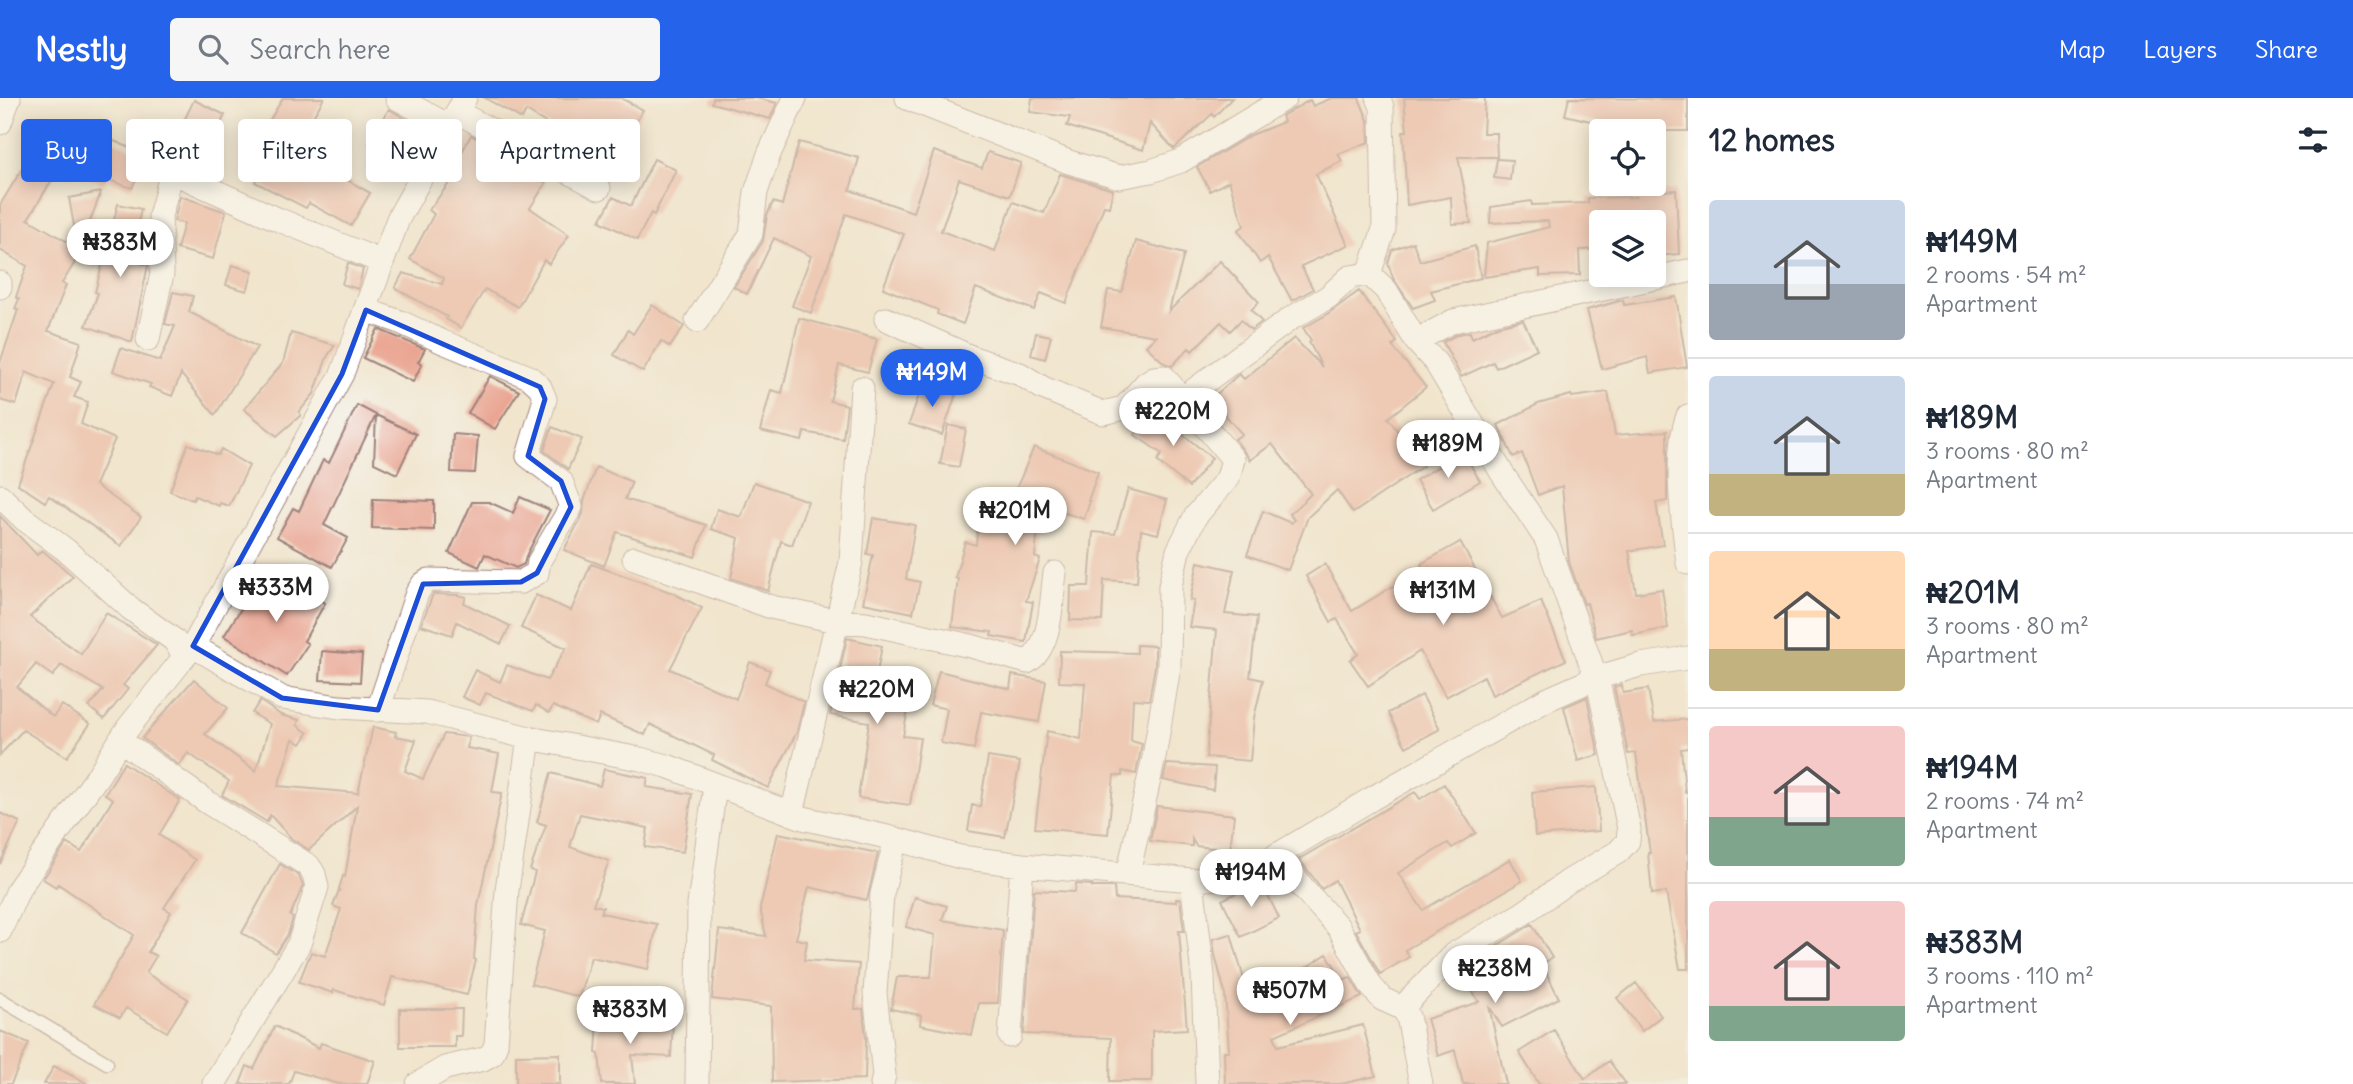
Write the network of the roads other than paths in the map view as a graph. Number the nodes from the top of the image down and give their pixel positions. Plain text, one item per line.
1 (9, 98) edge
2 (397, 98) edge
3 (795, 98) edge
4 (906, 98) edge
5 (1378, 98) edge
6 (1276, 100) edge
7 (457, 112) edge
8 (0, 122) edge
9 (599, 188) dead end
10 (382, 262) junction
11 (1688, 271) edge
12 (1369, 274) junction
13 (366, 310) junction
14 (886, 319) dead end
15 (697, 321) dead end
16 (148, 339) dead end
17 (1416, 341) junction
18 (862, 388) dead end
19 (1182, 399) junction
20 (1688, 416) edge
21 (0, 496) edge
22 (634, 558) dead end
23 (1688, 563) edge
24 (1055, 573) dead end
25 (836, 621) junction
26 (188, 650) junction
27 (1688, 658) edge
28 (1597, 678) junction
29 (378, 710) junction
30 (529, 738) junction
31 (120, 740) junction
32 (715, 786) junction
33 (792, 814) junction
34 (896, 839) junction
35 (1278, 854) junction
36 (1022, 866) junction
37 (1128, 874) junction
38 (1192, 880) junction
39 (0, 931) edge
40 (0, 999) edge
41 (1402, 1008) junction
42 (1010, 1035) dead end
43 (107, 1063) dead end
44 (214, 1084) edge
45 (418, 1084) edge
46 (697, 1084) edge
47 (882, 1084) edge
48 (1208, 1084) edge
49 (1421, 1084) edge

1 - 8 street
2 - 7 street
3 - 15 street
4 - 6 street
5 - 12 street
7 - 9 street
7 - 10 street
10 - 13 street
10 - 16 street
11 - 17 street
12 - 17 street
12 - 19 street
13 - 26 street
13 - 29 street
14 - 19 street
17 - 28 street
18 - 25 street
19 - 37 street
20 - 23 street
21 - 26 street
22 - 25 street
24 - 25 street
25 - 33 street
26 - 29 street
26 - 31 street
27 - 28 street
28 - 35 street
28 - 41 street
29 - 30 street
30 - 32 street
30 - 45 street
31 - 39 street
31 - 44 street
32 - 33 street
32 - 46 street
33 - 34 street
34 - 36 street
34 - 47 street
35 - 38 street
35 - 41 street
36 - 37 street
36 - 42 street
37 - 38 street
38 - 48 street
40 - 43 lane
41 - 49 street

